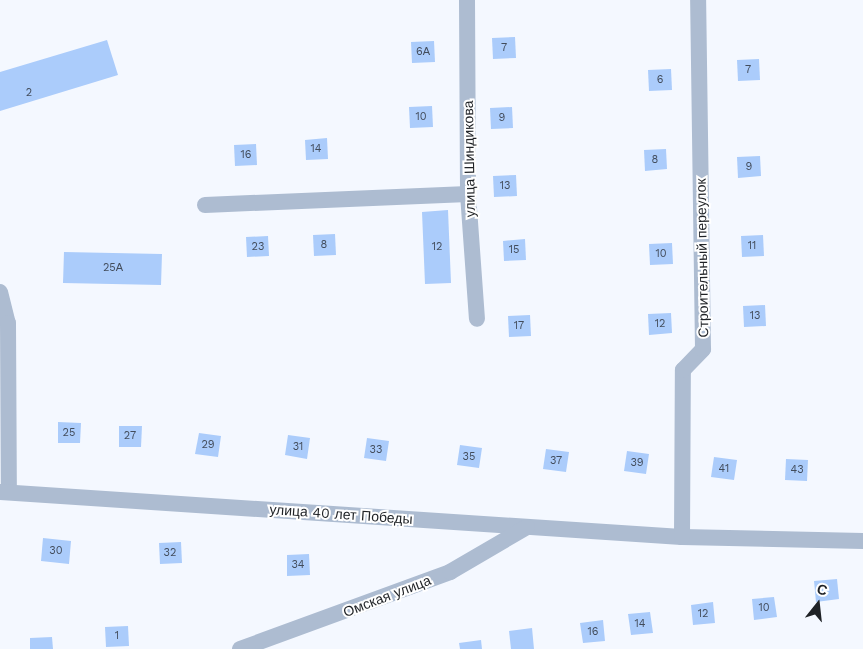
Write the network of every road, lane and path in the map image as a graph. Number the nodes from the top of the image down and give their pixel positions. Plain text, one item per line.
1 (467, 0) edge
2 (698, 0) edge
3 (468, 194) junction
4 (205, 205) dead end
5 (0, 292) edge
6 (478, 319) dead end
7 (4, 492) edge
8 (527, 527) junction
9 (682, 538) junction
10 (863, 541) edge
11 (240, 649) edge

1 - 3 street, улица Шиндикова
2 - 9 street, Строительный переулок
3 - 4 street
3 - 6 street, улица Шиндикова
5 - 7 street
7 - 8 street, улица 40 лет Победы
8 - 9 street, улица 40 лет Победы
8 - 11 street, Омская улица
9 - 10 street, улица 40 лет Победы

